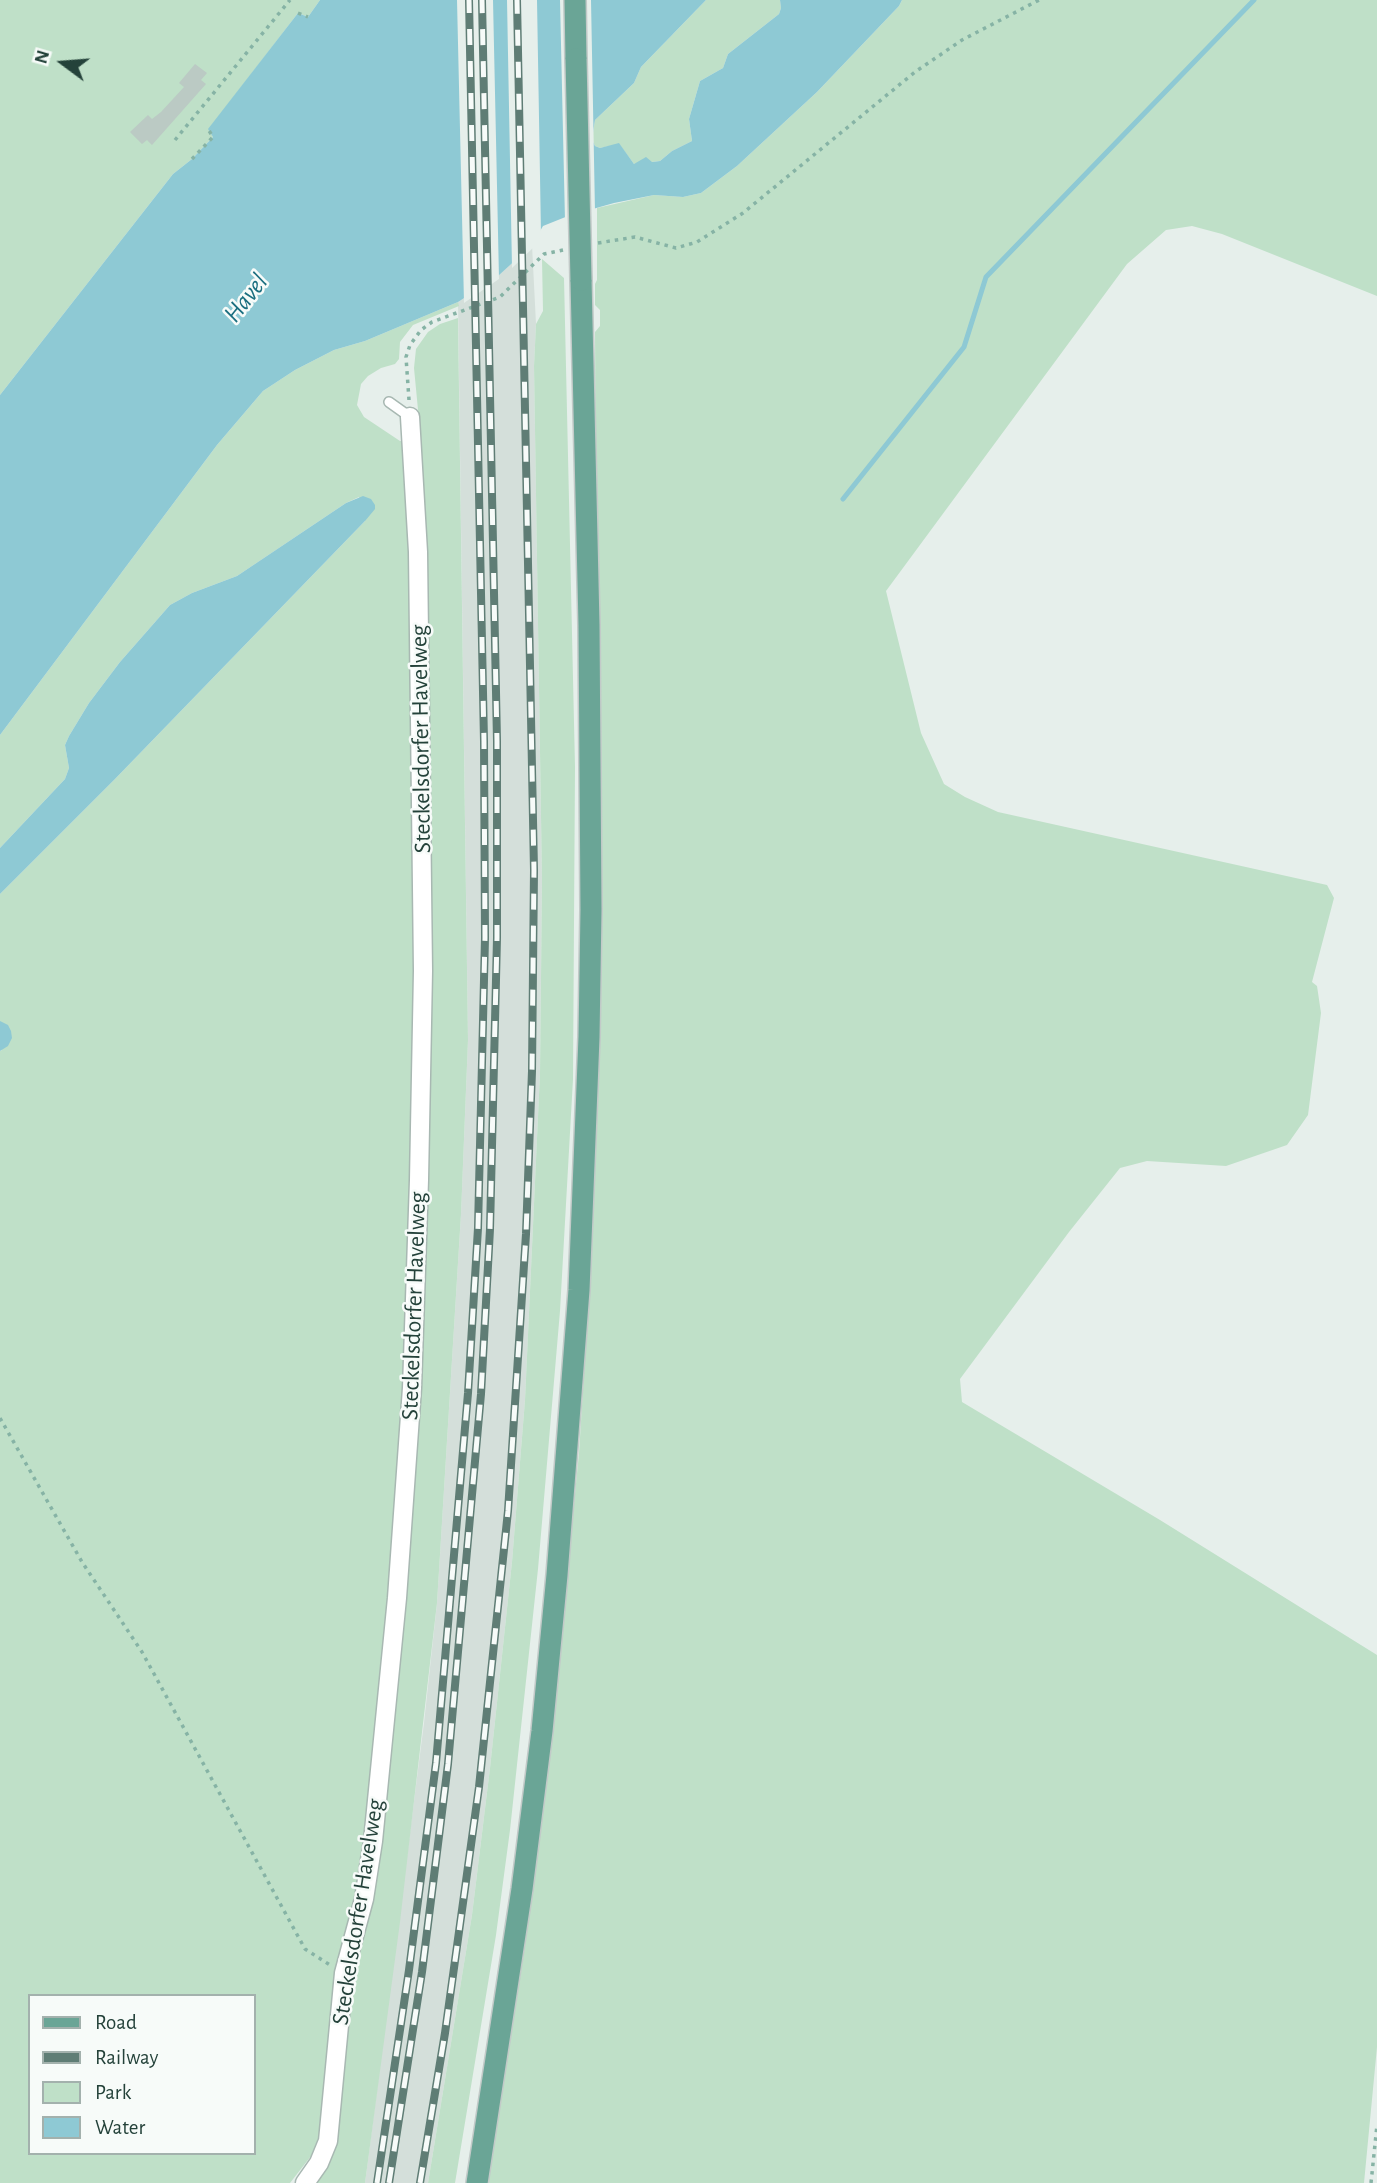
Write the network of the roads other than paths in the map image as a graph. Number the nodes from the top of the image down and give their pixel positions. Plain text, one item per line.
1 (575, 0) edge
2 (388, 402) dead end
3 (410, 417) joint
4 (305, 2183) edge
5 (477, 2183) edge

1 - 5 main road, bridge
2 - 3 lane
3 - 4 street, Steckelsdorfer Havelweg

